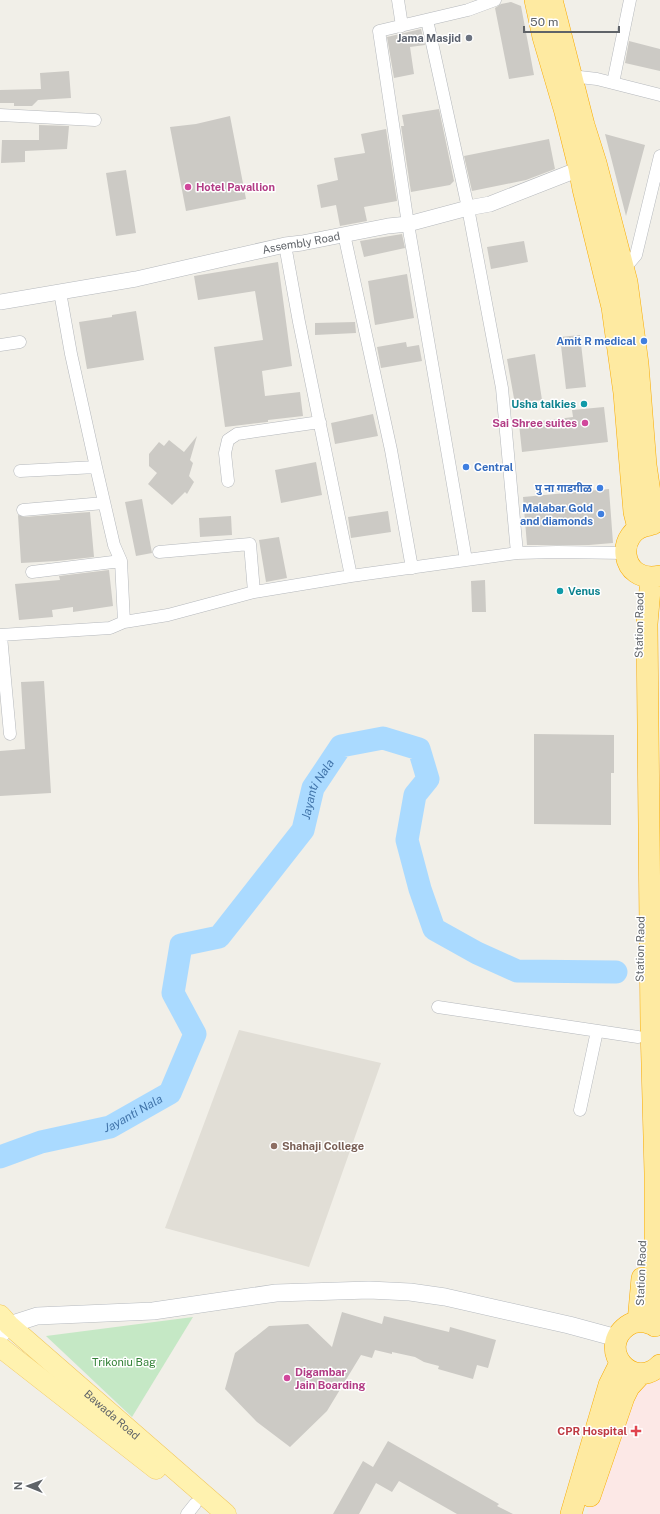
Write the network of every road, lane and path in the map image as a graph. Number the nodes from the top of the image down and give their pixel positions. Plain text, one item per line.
1 (398, 0) edge
2 (495, 0) edge
3 (535, 0) edge
4 (552, 0) edge
5 (630, 0) edge
6 (467, 5) edge
7 (428, 20) junction
8 (402, 26) junction
9 (571, 76) junction
10 (613, 83) junction
11 (660, 95) edge
12 (0, 115) edge
13 (95, 120) dead end
14 (660, 156) edge
15 (588, 166) junction
16 (468, 208) junction
17 (408, 224) junction
18 (344, 234) junction
19 (285, 245) junction
20 (624, 269) junction
21 (60, 292) junction
22 (0, 302) edge
23 (20, 342) dead end
24 (0, 345) edge
25 (320, 422) junction
26 (96, 466) junction
27 (20, 471) dead end
28 (228, 481) dead end
29 (655, 486) edge
30 (104, 503) junction
31 (23, 510) dead end
32 (650, 526) edge
33 (159, 552) dead end
34 (516, 553) junction
35 (626, 553) junction
36 (466, 560) junction
37 (121, 561) junction
38 (412, 568) junction
39 (32, 572) dead end
40 (351, 576) junction
41 (651, 577) edge
42 (254, 592) junction
43 (124, 622) junction
44 (0, 636) edge
45 (10, 734) dead end
46 (438, 1007) dead end
47 (597, 1032) junction
48 (638, 1037) junction
49 (580, 1110) dead end
50 (657, 1172) edge
51 (3, 1325) edge
52 (651, 1326) edge
53 (616, 1338) junction
54 (0, 1347) edge
55 (620, 1363) junction
56 (660, 1365) edge
57 (641, 1374) junction
58 (196, 1511) edge
59 (226, 1514) edge
60 (571, 1514) edge
61 (585, 1514) edge

1 - 8 street
2 - 6 street
3 - 15 highway
4 - 9 highway
5 - 10 street
6 - 7 street
7 - 8 street
7 - 16 street
8 - 17 street
9 - 10 street
9 - 15 highway
10 - 11 street
12 - 13 street
14 - 20 street
15 - 16 street, Assembly Road
15 - 20 highway
15 - 32 highway
16 - 17 street, Assembly Road
16 - 34 street
17 - 18 street, Assembly Road
17 - 36 street
18 - 19 street, Assembly Road
18 - 38 street
19 - 21 street, Assembly Road
19 - 25 street
20 - 29 highway
21 - 22 street, Assembly Road
21 - 26 street
23 - 24 street
25 - 28 street
25 - 40 street
26 - 27 street
26 - 30 street
29 - 32 highway
30 - 31 street
30 - 37 street
32 - 35 highway
33 - 42 street
34 - 35 street
34 - 36 street
35 - 41 highway
36 - 38 street
37 - 39 street
37 - 43 street
38 - 40 street
40 - 42 street
41 - 48 highway, Station Raod
41 - 50 highway
42 - 43 street
43 - 44 street
44 - 45 street
46 - 47 street
47 - 48 street
47 - 49 street
48 - 52 highway, Station Raod
50 - 52 highway
51 - 53 main road
51 - 59 main road, Bawada Road
52 - 53 highway
53 - 55 highway
54 - 58 main road, Bawada Road
55 - 57 highway
55 - 60 highway
56 - 57 highway
57 - 61 highway

